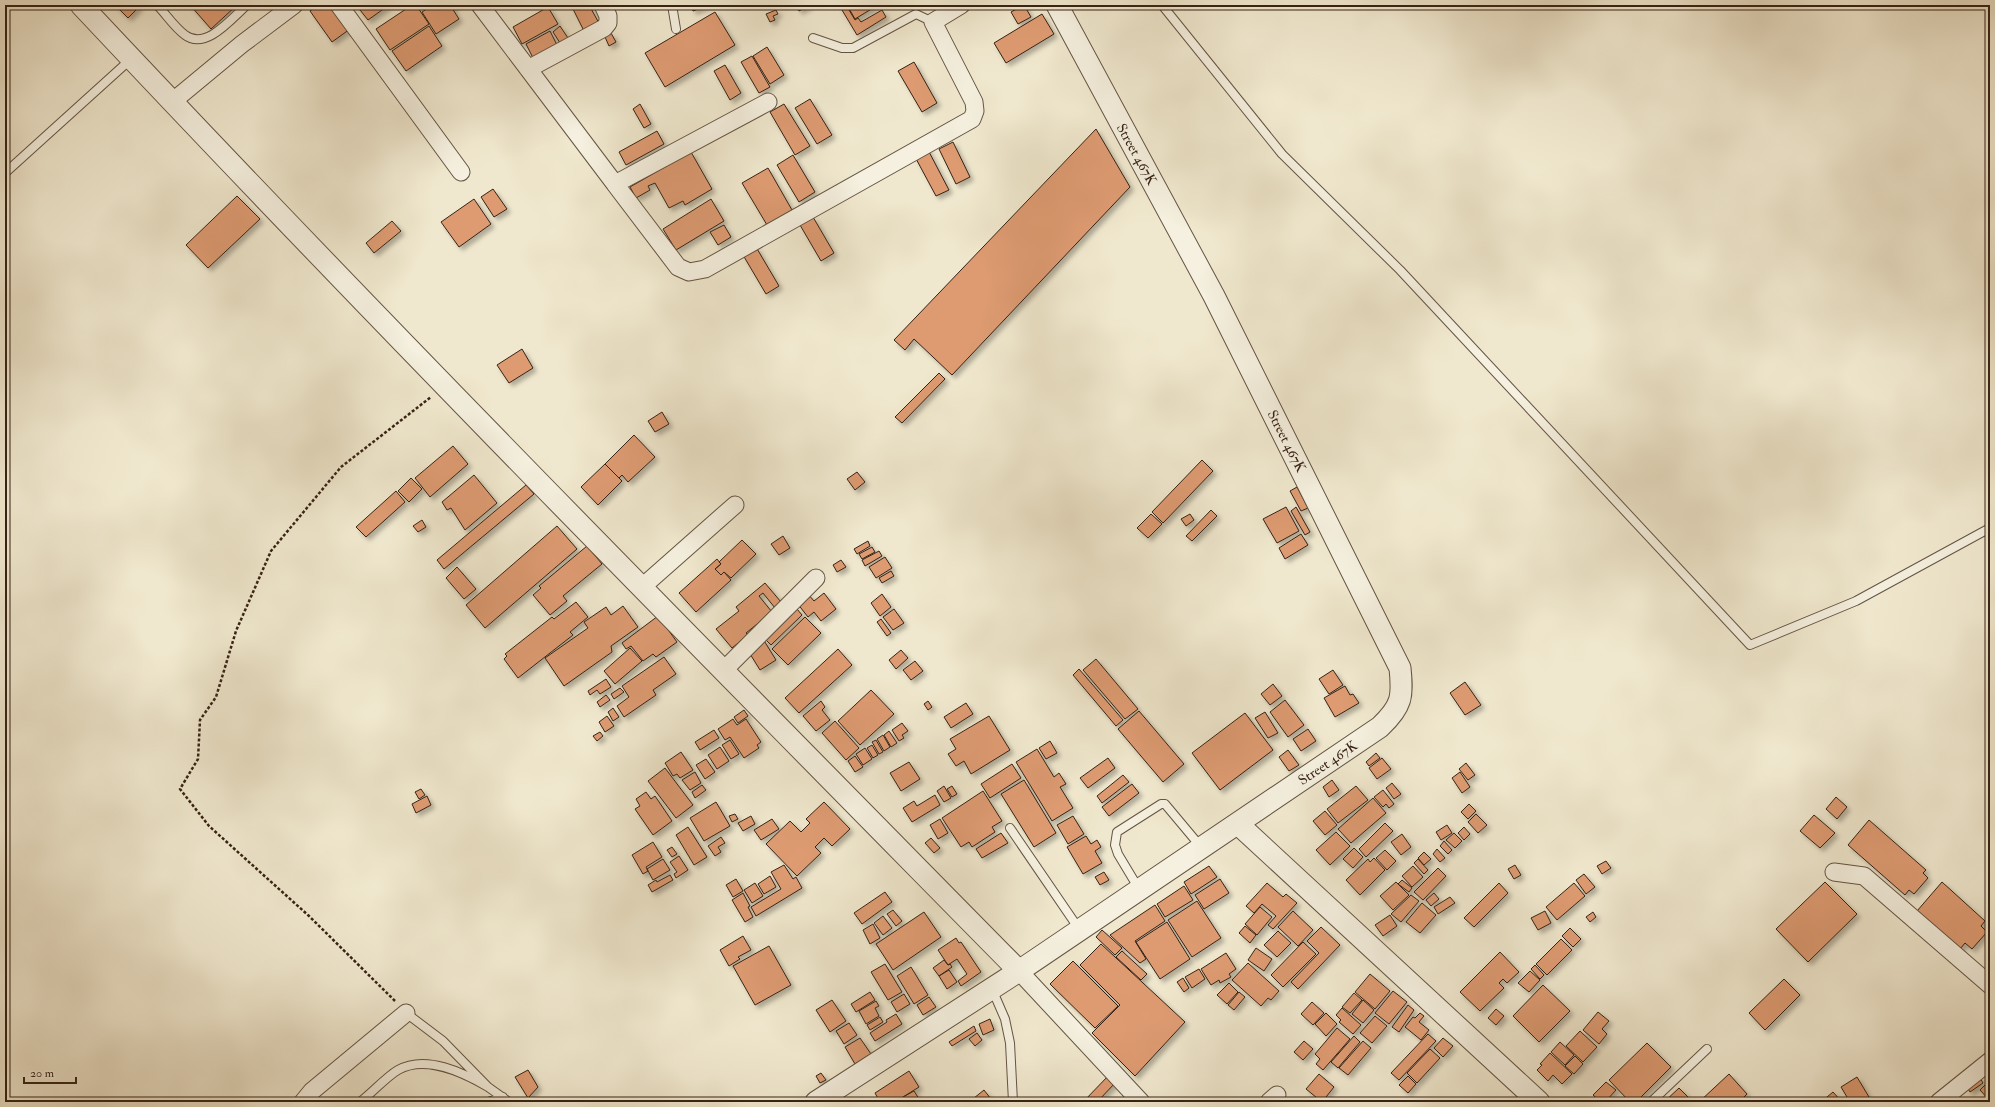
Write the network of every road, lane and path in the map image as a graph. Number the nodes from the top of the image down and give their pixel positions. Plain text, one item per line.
1 (7, 5) edge
2 (81, 5) edge
3 (157, 5) edge
4 (247, 5) edge
5 (294, 5) edge
6 (339, 5) edge
7 (480, 5) edge
8 (603, 5) edge
9 (672, 5) edge
10 (961, 5) edge
11 (1057, 5) edge
12 (1162, 5) edge
13 (5, 7) edge
14 (933, 22) junction
15 (676, 29) dead end
16 (813, 38) dead end
17 (132, 58) junction
18 (528, 68) junction
19 (172, 102) junction
20 (768, 102) dead end
21 (461, 172) dead end
22 (5, 173) edge
23 (615, 184) junction
24 (446, 385) junction
25 (735, 505) dead end
26 (1990, 528) edge
27 (816, 578) dead end
28 (641, 588) junction
29 (723, 671) junction
30 (1238, 824) junction
31 (1010, 828) dead end
32 (1202, 848) junction
33 (1834, 872) dead end
34 (1139, 890) junction
35 (1080, 930) junction
36 (1020, 971) junction
37 (1990, 985) edge
38 (992, 989) junction
39 (406, 1013) junction
40 (1707, 1049) dead end
41 (1988, 1065) edge
42 (488, 1087) junction
43 (506, 1100) edge
44 (303, 1102) edge
45 (360, 1102) edge
46 (488, 1102) edge
47 (816, 1102) edge
48 (1013, 1102) edge
49 (1141, 1102) edge
50 (1539, 1102) edge
51 (1651, 1102) edge
52 (1939, 1102) edge

1 - 13 lane
2 - 17 street
3 - 4 lane
5 - 19 street
6 - 21 street
7 - 18 street
8 - 18 street
9 - 15 lane
10 - 14 street
11 - 30 street, Street 467K
12 - 26 lane
14 - 16 lane
14 - 23 street
17 - 19 street
17 - 22 lane
18 - 23 street
19 - 24 street
20 - 23 street
24 - 28 street
24 - 39 path
25 - 28 street
27 - 29 street
28 - 29 street
29 - 36 street
30 - 32 street, Street 467K
30 - 50 street
31 - 35 lane
32 - 34 street, Street 467K
32 - 34 lane
33 - 37 street
34 - 35 street, Street 467K
35 - 36 street, Street 467K
36 - 38 street, Street 467K
36 - 49 street
38 - 47 street, Street 467K
38 - 48 lane
39 - 42 lane
39 - 44 street
40 - 51 lane
41 - 52 street
42 - 43 lane
42 - 45 lane
43 - 46 lane

